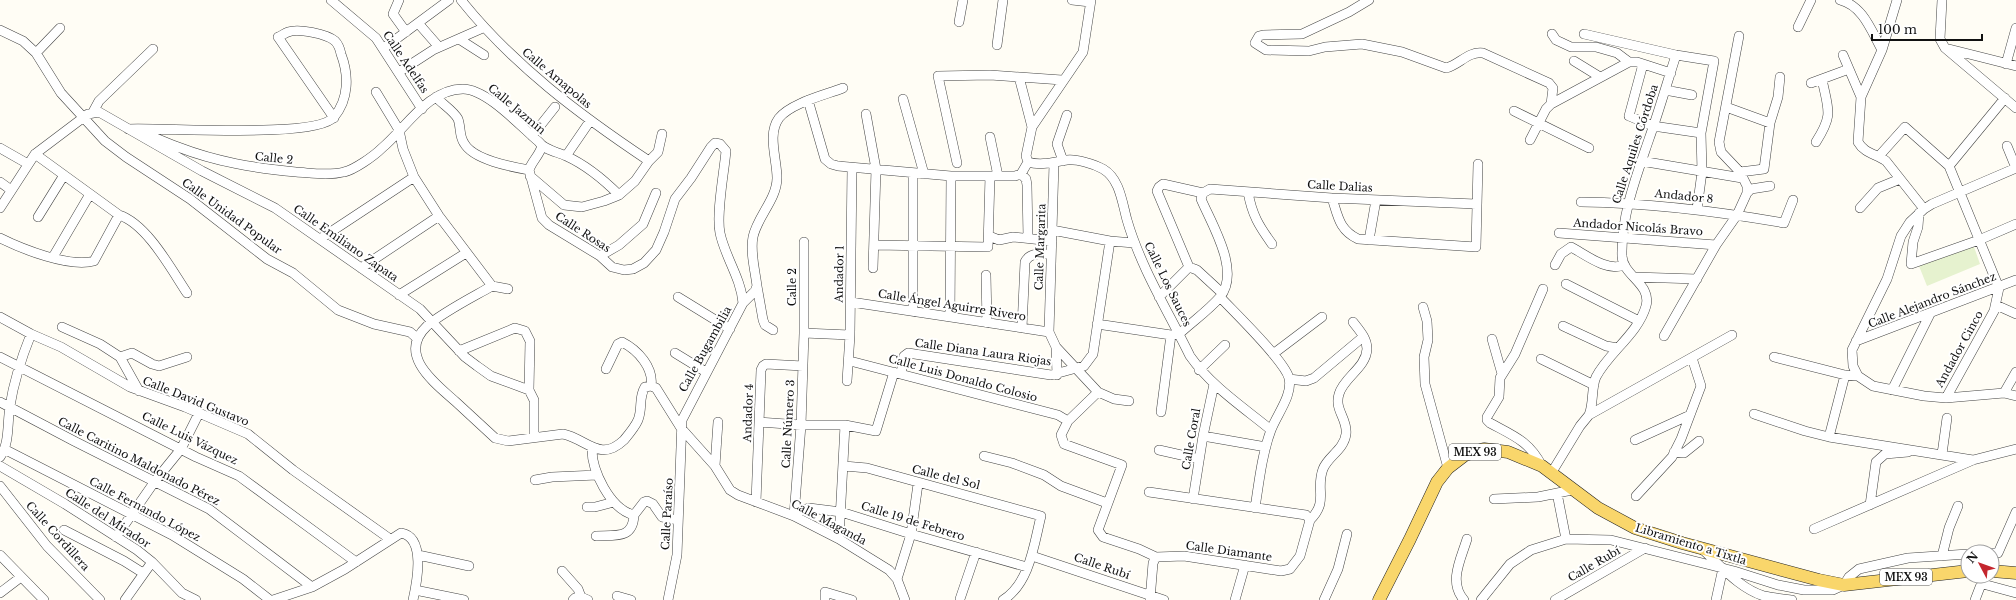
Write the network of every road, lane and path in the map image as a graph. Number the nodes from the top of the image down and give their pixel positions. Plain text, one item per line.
1 (331, 0) edge
2 (400, 0) edge
3 (449, 0) edge
4 (461, 0) edge
5 (963, 0) edge
6 (1003, 0) edge
7 (1072, 0) edge
8 (1368, 0) edge
9 (1811, 0) edge
10 (1840, 0) edge
11 (1897, 0) edge
12 (1942, 0) edge
13 (1091, 1) edge
14 (1854, 2) edge
15 (959, 22) dead end
16 (418, 23) junction
17 (1798, 27) dead end
18 (60, 28) dead end
19 (483, 28) junction
20 (2016, 28) edge
21 (0, 30) edge
22 (406, 32) junction
23 (1552, 34) dead end
24 (1584, 34) dead end
25 (1739, 36) dead end
26 (458, 39) junction
27 (997, 45) dead end
28 (439, 47) junction
29 (384, 48) junction
30 (1945, 48) junction
31 (153, 49) dead end
32 (1882, 50) junction
33 (36, 53) junction
34 (484, 55) dead end
35 (1676, 55) junction
36 (1843, 55) dead end
37 (1574, 61) dead end
38 (1629, 62) junction
39 (1643, 64) junction
40 (2006, 64) junction
41 (2016, 66) edge
42 (1849, 69) junction
43 (399, 72) junction
44 (1670, 73) junction
45 (1019, 77) junction
46 (1600, 77) junction
47 (1780, 77) dead end
48 (1822, 79) junction
49 (1062, 80) junction
50 (1811, 83) dead end
51 (843, 88) dead end
52 (1665, 90) junction
53 (376, 92) dead end
54 (1692, 94) dead end
55 (436, 97) junction
56 (1861, 97) junction
57 (2005, 98) junction
58 (903, 99) dead end
59 (808, 100) junction
60 (1551, 104) junction
61 (555, 107) dead end
62 (1726, 107) junction
63 (2016, 108) edge
64 (422, 109) junction
65 (1514, 111) dead end
66 (93, 112) junction
67 (866, 114) dead end
68 (1067, 115) dead end
69 (83, 118) junction
70 (334, 118) junction
71 (590, 121) junction
72 (1539, 123) junction
73 (1770, 123) junction
74 (1653, 126) junction
75 (1032, 127) junction
76 (139, 128) junction
77 (128, 129) junction
78 (399, 130) junction
79 (1701, 133) junction
80 (662, 134) dead end
81 (532, 136) junction
82 (990, 137) dead end
83 (1530, 140) dead end
84 (1816, 142) dead end
85 (542, 146) junction
86 (2007, 146) dead end
87 (0, 148) edge
88 (1589, 148) dead end
89 (35, 154) junction
90 (566, 156) junction
91 (1879, 156) junction
92 (649, 161) junction
93 (1642, 161) junction
94 (1028, 162) junction
95 (1058, 162) junction
96 (957, 163) dead end
97 (28, 164) junction
98 (1478, 164) dead end
99 (1949, 166) junction
100 (852, 168) junction
101 (2016, 168) edge
102 (876, 169) junction
103 (1702, 172) junction
104 (530, 173) junction
105 (913, 174) junction
106 (924, 174) junction
107 (1022, 174) junction
108 (64, 175) junction
109 (1741, 175) junction
110 (951, 176) junction
111 (994, 176) junction
112 (414, 177) junction
113 (1900, 179) junction
114 (0, 182) edge
115 (1770, 186) dead end
116 (11, 190) junction
117 (1958, 191) junction
118 (1248, 192) junction
119 (1747, 192) junction
120 (656, 193) dead end
121 (1203, 193) junction
122 (90, 194) junction
123 (619, 195) junction
124 (1332, 198) junction
125 (1376, 200) junction
126 (1793, 200) dead end
127 (1581, 202) dead end
128 (1629, 203) junction
129 (1476, 204) junction
130 (0, 208) edge
131 (1860, 208) dead end
132 (1697, 209) junction
133 (1921, 211) junction
134 (119, 215) junction
135 (1737, 215) junction
136 (439, 216) junction
137 (38, 217) dead end
138 (2016, 224) edge
139 (1052, 230) junction
140 (1558, 233) dead end
141 (989, 236) junction
142 (0, 238) edge
143 (1028, 238) junction
144 (320, 239) junction
145 (1370, 240) junction
146 (1624, 240) junction
147 (1979, 240) junction
148 (1052, 241) junction
149 (1110, 241) junction
150 (804, 242) dead end
151 (1134, 243) junction
152 (1272, 244) dead end
153 (875, 245) junction
154 (913, 245) junction
155 (1716, 245) junction
156 (951, 246) junction
157 (656, 250) joint
158 (466, 253) junction
159 (1051, 254) junction
160 (600, 256) junction
161 (53, 257) junction
162 (1555, 265) dead end
163 (1624, 265) junction
164 (1189, 267) junction
165 (361, 268) junction
166 (873, 268) dead end
167 (986, 275) dead end
168 (1634, 277) junction
169 (1697, 279) junction
170 (2016, 280) edge
171 (1566, 284) dead end
172 (492, 286) junction
173 (757, 286) junction
174 (1999, 288) junction
175 (508, 289) dead end
176 (1543, 289) dead end
177 (187, 293) dead end
178 (399, 295) junction
179 (1221, 295) junction
180 (678, 297) dead end
181 (1159, 298) junction
182 (743, 302) junction
183 (851, 302) junction
184 (1996, 305) junction
185 (1423, 307) dead end
186 (913, 312) junction
187 (1930, 314) junction
188 (2016, 314) edge
189 (0, 317) edge
190 (950, 317) junction
191 (1322, 318) dead end
192 (1639, 320) junction
193 (433, 322) junction
194 (1353, 322) dead end
195 (987, 323) junction
196 (1097, 324) junction
197 (1563, 326) dead end
198 (62, 327) dead end
199 (1022, 328) junction
200 (730, 329) junction
201 (773, 330) dead end
202 (1049, 332) junction
203 (804, 333) junction
204 (31, 334) junction
205 (1175, 334) junction
206 (850, 335) junction
207 (1664, 336) dead end
208 (1732, 336) dead end
209 (1363, 337) junction
210 (418, 339) junction
211 (1492, 339) dead end
212 (1856, 341) junction
213 (1225, 345) dead end
214 (1056, 347) junction
215 (1618, 348) junction
216 (459, 351) junction
217 (675, 353) dead end
218 (1273, 354) junction
219 (0, 357) edge
220 (187, 357) dead end
221 (1774, 357) dead end
222 (120, 358) junction
223 (1692, 358) junction
224 (1541, 359) dead end
225 (850, 361) junction
226 (18, 366) junction
227 (803, 366) junction
228 (1076, 367) junction
229 (606, 369) dead end
230 (1199, 370) junction
231 (706, 372) junction
232 (897, 372) junction
233 (2016, 372) edge
234 (1502, 374) junction
235 (1057, 375) junction
236 (1845, 375) junction
237 (1858, 376) junction
238 (1289, 379) junction
239 (847, 381) dead end
240 (1214, 384) junction
241 (1594, 384) junction
242 (651, 386) junction
243 (529, 390) junction
244 (1892, 390) junction
245 (139, 391) junction
246 (1098, 392) junction
247 (2004, 392) junction
248 (2016, 396) edge
249 (1946, 398) junction
250 (1129, 400) dead end
251 (0, 402) edge
252 (9, 407) junction
253 (1161, 412) dead end
254 (199, 413) junction
255 (1754, 414) dead end
256 (1589, 415) junction
257 (1690, 415) junction
258 (1947, 418) dead end
259 (1068, 421) junction
260 (718, 422) dead end
261 (760, 422) junction
262 (801, 425) junction
263 (845, 425) junction
264 (681, 428) junction
265 (1271, 430) junction
266 (1202, 436) junction
267 (534, 437) junction
268 (1830, 437) junction
269 (1635, 440) dead end
270 (1699, 441) dead end
271 (592, 447) junction
272 (1266, 447) junction
273 (181, 449) junction
274 (2016, 449) edge
275 (1159, 450) dead end
276 (1919, 450) junction
277 (1674, 452) junction
278 (2, 453) edge
279 (1942, 454) junction
280 (984, 456) dead end
281 (1199, 459) junction
282 (1973, 460) junction
283 (0, 466) edge
284 (715, 466) junction
285 (844, 466) junction
286 (1448, 468) junction
287 (1547, 469) junction
288 (597, 475) junction
289 (535, 480) dead end
290 (155, 481) junction
291 (918, 484) junction
292 (0, 486) edge
293 (1572, 490) junction
294 (1149, 492) dead end
295 (1557, 493) junction
296 (1636, 496) dead end
297 (1193, 499) junction
298 (1494, 499) dead end
299 (614, 502) junction
300 (756, 502) junction
301 (1107, 503) junction
302 (1870, 504) junction
303 (1958, 506) dead end
304 (587, 508) dead end
305 (1255, 508) junction
306 (841, 512) junction
307 (132, 514) junction
308 (2016, 514) edge
309 (634, 515) junction
310 (794, 516) junction
311 (678, 520) junction
312 (1310, 520) junction
313 (1814, 529) dead end
314 (64, 530) dead end
315 (910, 534) junction
316 (1347, 534) dead end
317 (596, 536) dead end
318 (116, 537) junction
319 (390, 539) junction
320 (839, 539) junction
321 (1467, 539) dead end
322 (1566, 539) junction
323 (2000, 544) edge
324 (1645, 548) junction
325 (1702, 548) junction
326 (976, 552) junction
327 (0, 555) edge
328 (418, 555) junction
329 (1960, 555) edge
330 (1032, 556) junction
331 (1942, 556) junction
332 (1156, 557) junction
333 (152, 562) junction
334 (356, 562) junction
335 (1245, 565) junction
336 (469, 566) dead end
337 (1027, 567) junction
338 (1723, 568) junction
339 (562, 571) dead end
340 (1960, 572) edge
341 (2000, 572) edge
342 (143, 573) junction
343 (2016, 573) edge
344 (21, 577) junction
345 (897, 579) junction
346 (1981, 584) edge
347 (1992, 584) edge
348 (1844, 585) junction
349 (312, 586) junction
350 (416, 590) junction
351 (0, 593) edge
352 (2016, 593) edge
353 (617, 596) dead end
354 (960, 598) dead end
355 (1150, 598) edge
356 (1766, 598) edge
357 (579, 599) edge
358 (44, 600) edge
359 (100, 600) edge
360 (125, 600) edge
361 (196, 600) edge
362 (270, 600) edge
363 (273, 600) edge
364 (413, 600) edge
365 (464, 600) edge
366 (631, 600) edge
367 (668, 600) edge
368 (825, 600) edge
369 (852, 600) edge
370 (906, 600) edge
371 (1003, 600) edge
372 (1164, 600) edge
373 (1235, 600) edge
374 (1324, 600) edge
375 (1379, 600) edge
376 (1464, 600) edge
377 (1481, 600) edge
378 (1555, 600) edge
379 (1716, 600) edge
380 (1792, 600) edge
381 (1975, 600) edge

1 - 29 street, Calle Adelfas
2 - 22 street
3 - 16 street
4 - 19 street, Calle Amapolas
5 - 15 street
6 - 27 street
7 - 13 street
8 - 60 street
9 - 17 street
10 - 14 street
11 - 32 street
12 - 30 street
13 - 49 street
14 - 32 street
16 - 22 street
16 - 28 street
18 - 33 street
19 - 26 street
19 - 71 street, Calle Amapolas
20 - 40 street
21 - 33 street, Calle Unidad Popular
22 - 29 street
23 - 38 street
24 - 35 street
25 - 62 street
26 - 28 street
26 - 34 street
28 - 43 street
29 - 43 street, Calle Adelfas
30 - 40 street
30 - 57 street
31 - 66 street
32 - 56 street
33 - 69 street, Calle Unidad Popular
35 - 44 street, Calle Aquiles Córdoba
35 - 79 street
36 - 42 street
37 - 46 street
38 - 39 street
38 - 46 street
39 - 44 street
39 - 74 street
40 - 41 street
42 - 48 street
42 - 56 street
43 - 64 street, Calle Adelfas
44 - 52 street, Calle Aquiles Córdoba
45 - 49 street
45 - 75 street
45 - 96 street
46 - 60 street
47 - 73 street
48 - 50 street
48 - 84 street
49 - 75 street
51 - 59 street
52 - 54 street
52 - 74 street, Calle Aquiles Córdoba
53 - 78 street
55 - 64 street, Calle Jazmín
55 - 81 street, Calle Jazmín
55 - 104 street
56 - 91 street
57 - 63 street
57 - 99 street
58 - 106 street
59 - 100 street
59 - 173 street
60 - 72 street
61 - 81 street
62 - 73 street
62 - 109 street
64 - 78 street, Calle Jazmín
65 - 72 street
66 - 69 street
66 - 77 street, Calle Emiliano Zapata
67 - 102 street
68 - 95 street, Calle Margarita
69 - 89 street
69 - 210 street, Calle Unidad Popular
70 - 70 street
70 - 76 street
71 - 90 street
71 - 92 street, Calle Amapolas
72 - 83 street
72 - 88 street
73 - 109 street
74 - 79 street
74 - 93 street, Calle Aquiles Córdoba
75 - 94 street
76 - 77 street
76 - 78 street, Calle 2
77 - 144 street, Calle Emiliano Zapata
78 - 112 street
79 - 103 street
80 - 92 street
81 - 85 street, Calle Jazmín
82 - 111 street
85 - 90 street, Calle Jazmín
85 - 104 street
86 - 101 street
87 - 97 street
89 - 97 street
89 - 108 street
90 - 123 street, Calle Jazmín
91 - 99 street
91 - 113 street
92 - 123 street
93 - 103 street
93 - 128 street, Calle Aquiles Córdoba
94 - 95 street, Calle Los Sauces
94 - 107 street
95 - 139 street, Calle Margarita
95 - 151 street, Calle Los Sauces
97 - 116 street
98 - 129 street
99 - 117 street
100 - 102 street
100 - 183 street, Andador 1
101 - 117 street
102 - 105 street
102 - 153 street
103 - 109 street
103 - 132 street
104 - 123 street
104 - 160 street, Calle Rosas
105 - 106 street
105 - 154 street
106 - 110 street
107 - 111 street
107 - 143 street
108 - 122 street
108 - 137 street
109 - 119 street
110 - 111 street
110 - 156 street
111 - 141 street
112 - 136 street
112 - 144 street
113 - 131 street
113 - 133 street
114 - 116 street
115 - 119 street
116 - 130 street
117 - 133 street
117 - 147 street
118 - 121 street, Calle Dalias
118 - 124 street, Calle Dalias
118 - 152 street
119 - 135 street
120 - 160 street
121 - 164 street
121 - 179 street
122 - 134 street
122 - 161 street
124 - 125 street, Calle Dalias
124 - 145 street
125 - 129 street, Calle Dalias
125 - 145 street
126 - 135 street, Andador 8
127 - 128 street, Andador 8
128 - 132 street, Andador 8
128 - 146 street, Calle Aquiles Córdoba
129 - 145 street
132 - 135 street, Andador 8
133 - 147 street
133 - 212 street
134 - 161 street
134 - 177 street
135 - 155 street
136 - 158 street
136 - 165 street
138 - 147 street
139 - 148 street, Calle Margarita
139 - 149 street
140 - 146 street, Andador Nicolás Bravo
141 - 143 street
141 - 156 street
142 - 161 street
143 - 148 street
144 - 165 street, Calle Emiliano Zapata
146 - 155 street, Andador Nicolás Bravo
146 - 163 street, Calle Aquiles Córdoba
147 - 174 street
148 - 159 street, Calle Margarita
149 - 151 street
149 - 196 street
150 - 203 street, Calle 2
151 - 181 street, Calle Los Sauces
153 - 154 street
153 - 166 street
154 - 156 street
154 - 186 street
155 - 169 street
156 - 190 street
157 - 160 street, Calle Rosas
157 - 182 street, Calle Bugambilia
158 - 172 street
158 - 178 street
159 - 199 street
159 - 202 street, Calle Margarita
162 - 163 street
163 - 168 street
164 - 179 street
164 - 181 street
165 - 178 street, Calle Emiliano Zapata
167 - 195 street
168 - 169 street
168 - 192 street
169 - 207 street
170 - 174 street, Calle Alejandro Sánchez
171 - 192 street
172 - 175 street
172 - 193 street
173 - 182 street
173 - 201 street
174 - 184 street, Andador Cinco
174 - 187 street, Calle Alejandro Sánchez
176 - 234 street
178 - 193 street, Calle Emiliano Zapata
179 - 205 street
179 - 218 street
180 - 200 street
181 - 205 street, Calle Los Sauces
182 - 200 street, Calle Bugambilia
183 - 186 street, Calle Ángel Aguirre Rivero
183 - 206 street, Andador 1
184 - 188 street
184 - 249 street, Andador Cinco
185 - 286 street
186 - 190 street, Calle Ángel Aguirre Rivero
187 - 212 street, Calle Alejandro Sánchez
187 - 244 street
189 - 204 street, Calle David Gustavo
190 - 195 street, Calle Ángel Aguirre Rivero
191 - 218 street
192 - 215 street
193 - 210 street
193 - 216 street, Calle Emiliano Zapata
194 - 209 street
195 - 199 street, Calle Ángel Aguirre Rivero
196 - 205 street
196 - 228 street, Calle Diana Laura Riojas
197 - 215 street
198 - 222 street
199 - 202 street, Calle Ángel Aguirre Rivero
200 - 231 street, Calle Bugambilia
202 - 214 street
203 - 206 street
203 - 227 street, Calle Número 3
204 - 226 street
204 - 245 street, Calle David Gustavo
205 - 230 street, Calle Los Sauces
205 - 253 street
206 - 225 street, Andador 1
208 - 223 street
209 - 238 street
209 - 312 street
210 - 267 street
211 - 234 street
212 - 237 street
213 - 230 street
214 - 228 street
214 - 235 street
215 - 241 street
216 - 243 street, Calle Emiliano Zapata
216 - 243 street
217 - 231 street
218 - 238 street
219 - 226 street, Calle Luis Vázquez
220 - 222 street
221 - 236 street
222 - 245 street
223 - 256 street
223 - 257 street
224 - 241 street
225 - 232 street, Calle Luis Donaldo Colosio
225 - 239 street, Andador 1
226 - 252 street
226 - 273 street, Calle Luis Vázquez
227 - 261 street, Andador 4
227 - 262 street, Calle Número 3
228 - 235 street, Calle Diana Laura Riojas
228 - 246 street
229 - 242 street
230 - 240 street, Calle Los Sauces
231 - 264 street, Calle Bugambilia
232 - 235 street, Calle Diana Laura Riojas
232 - 259 street, Calle Luis Donaldo Colosio
232 - 263 street, Calle Diana Laura Riojas
233 - 247 street
234 - 287 street
236 - 237 street
236 - 268 street
237 - 244 street
238 - 265 street
240 - 265 street, Calle Los Sauces
240 - 266 street, Calle Coral
241 - 256 street
242 - 264 street
242 - 271 street
243 - 267 street
244 - 249 street
245 - 254 street, Calle David Gustavo
246 - 250 street
246 - 259 street
247 - 248 street
247 - 249 street
251 - 252 street, Calle Caritino Maldonado Pérez
252 - 278 street
252 - 290 street, Calle Caritino Maldonado Pérez
254 - 273 street
254 - 319 street, Calle David Gustavo
255 - 268 street
256 - 287 street
257 - 269 street
257 - 277 street
258 - 279 street
259 - 301 street
260 - 284 street
261 - 262 street
261 - 300 street, Andador 4
262 - 263 street
262 - 310 street, Calle Número 3
263 - 285 street
264 - 284 street, Calle Maganda
264 - 311 street, Calle Paraíso
265 - 272 street
266 - 272 street
266 - 281 street, Calle Coral
267 - 271 street
268 - 276 street
270 - 277 street
271 - 288 street
272 - 305 street
273 - 290 street
273 - 334 street, Calle Luis Vázquez
274 - 282 street
275 - 281 street
276 - 279 street
276 - 302 street
277 - 296 street
278 - 307 street, Calle Fernando López
279 - 282 street
280 - 301 street
281 - 297 street, Calle Coral
282 - 302 street
283 - 318 street, Calle del Mirador
284 - 300 street, Calle Maganda
285 - 291 street, Calle del Sol
285 - 306 street
286 - 287 main road, Libramiento a Tixtla / MEX 93
286 - 375 main road, Libramiento a Tixtla / MEX 93
287 - 293 main road, Libramiento a Tixtla / MEX 93
288 - 289 street
288 - 299 street
290 - 307 street
290 - 349 street, Calle Caritino Maldonado Pérez
291 - 315 street
291 - 330 street, Calle del Sol
292 - 359 street, Calle Cordillera
293 - 295 street
293 - 325 main road, Libramiento a Tixtla / MEX 93
294 - 297 street
295 - 298 street
295 - 322 street
297 - 305 street
299 - 304 street
299 - 309 street
300 - 310 street, Calle Maganda
301 - 332 street
302 - 313 street
303 - 331 street
305 - 312 street
306 - 310 street, Calle 19 de Febrero
306 - 315 street, Calle 19 de Febrero
306 - 320 street
307 - 318 street
307 - 362 street, Calle Fernando López
308 - 323 street
309 - 311 street
309 - 317 street
310 - 320 street, Calle Maganda
311 - 367 street, Calle Paraíso
312 - 335 street, Calle Diamante
314 - 342 street
315 - 326 street, Calle 19 de Febrero
315 - 345 street
316 - 374 street
318 - 333 street, Calle del Mirador
319 - 328 street
319 - 334 street
320 - 345 street, Calle Maganda
321 - 376 street
322 - 324 street, MEX 93
322 - 377 street, MEX 93
324 - 338 street, MEX 93
324 - 378 street, Calle Rubí
325 - 338 street
325 - 348 main road, Libramiento a Tixtla / MEX 93
326 - 337 street, Calle 19 de Febrero
326 - 354 street
327 - 344 street
328 - 336 street
328 - 350 street
329 - 331 street
330 - 337 street
330 - 355 street, Calle Rubí
331 - 348 street
332 - 335 street, Calle Diamante
332 - 355 street
333 - 342 street
333 - 361 street, Calle del Mirador
334 - 349 street
335 - 373 street
337 - 371 street
338 - 348 street, MEX 93
338 - 356 street
338 - 379 street
339 - 357 street
340 - 348 main road, MEX 93
341 - 343 main road
342 - 360 street
344 - 351 street
344 - 358 street
345 - 370 street, Calle Maganda
346 - 381 street
347 - 352 street
349 - 363 street
350 - 364 street
350 - 365 street
353 - 366 street
355 - 372 street, Calle Rubí
356 - 380 street
368 - 369 street

